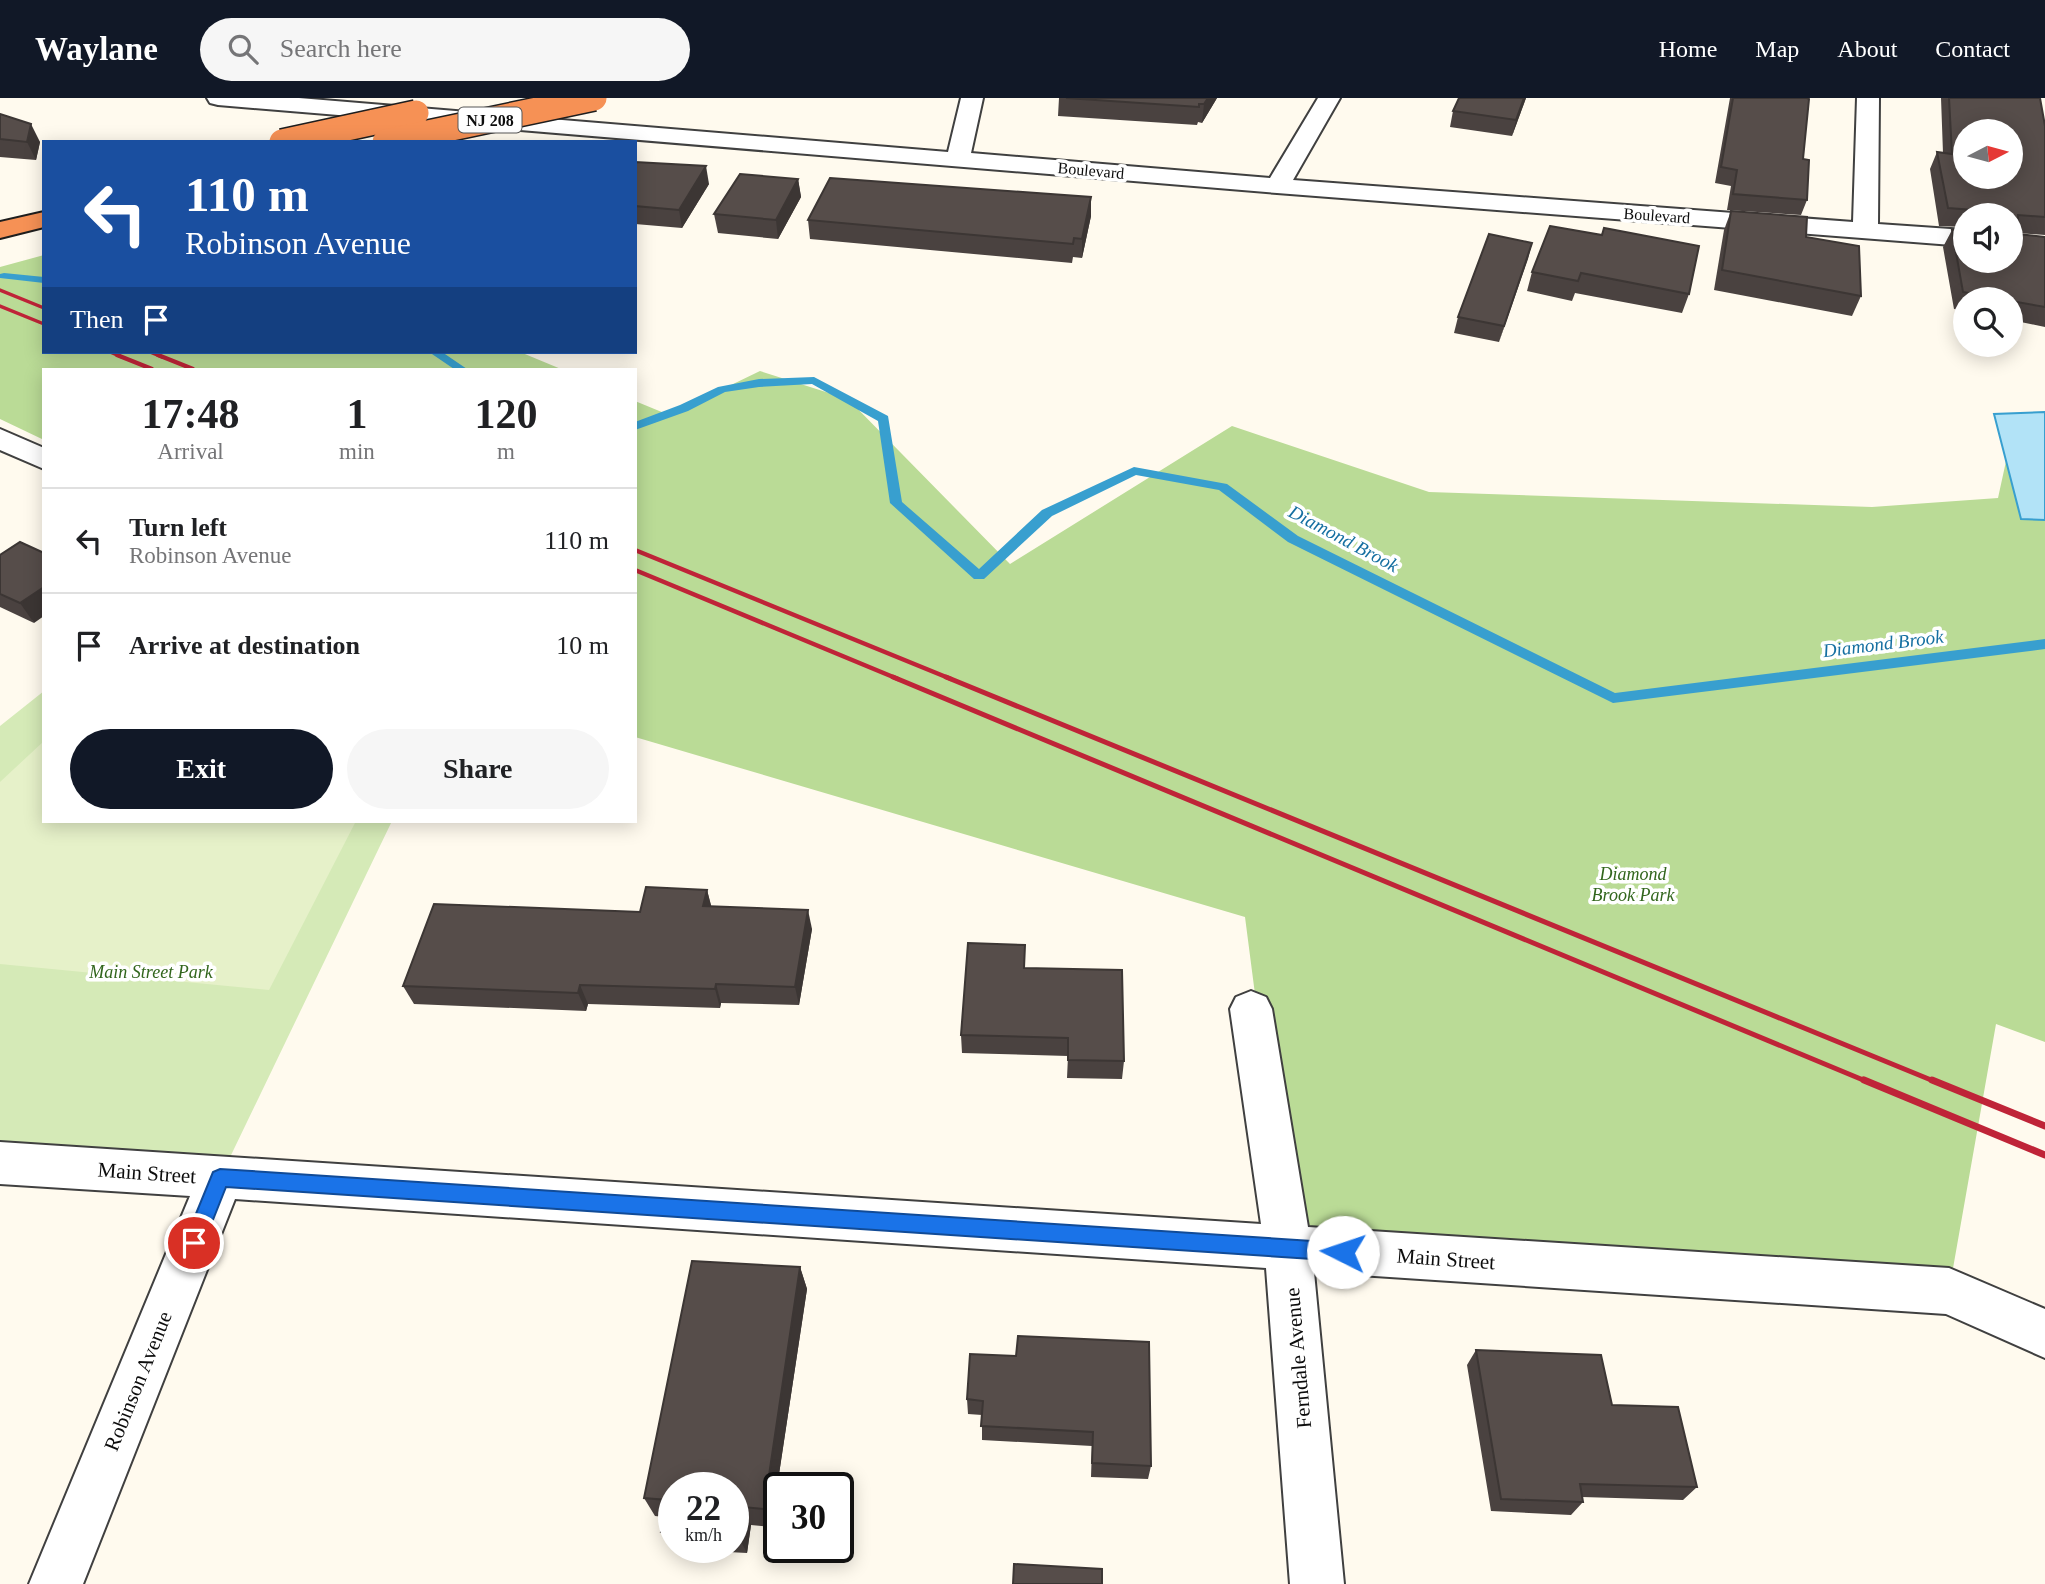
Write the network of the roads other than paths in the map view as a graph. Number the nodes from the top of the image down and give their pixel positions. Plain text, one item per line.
1 (218, 98) edge
2 (486, 98) edge
3 (594, 98) edge
4 (972, 98) edge
5 (1329, 98) edge
6 (1868, 98) edge
7 (291, 140) edge
8 (394, 140) edge
9 (958, 158) junction
10 (1277, 186) junction
11 (40, 204) edge
12 (0, 230) edge
13 (1865, 231) junction
14 (1953, 238) edge
15 (0, 438) edge
16 (42, 459) edge
17 (1251, 1009) dead end
18 (0, 1163) edge
19 (220, 1178) junction
20 (1288, 1249) junction
21 (2045, 1334) edge
22 (56, 1584) edge
23 (1317, 1584) edge

1 - 9 street, Boulevard
2 - 7 highway, NJ 208, bridge
3 - 8 highway, NJ 208, bridge
4 - 9 street
5 - 10 street
6 - 13 street
9 - 10 street, Boulevard
10 - 13 street, Boulevard
11 - 12 highway
13 - 14 street, Boulevard
15 - 16 street
17 - 20 street, Ferndale Avenue
18 - 19 street, Main Street
19 - 20 street, Main Street
19 - 22 street, Robinson Avenue
20 - 21 street, Main Street
20 - 23 street, Ferndale Avenue

